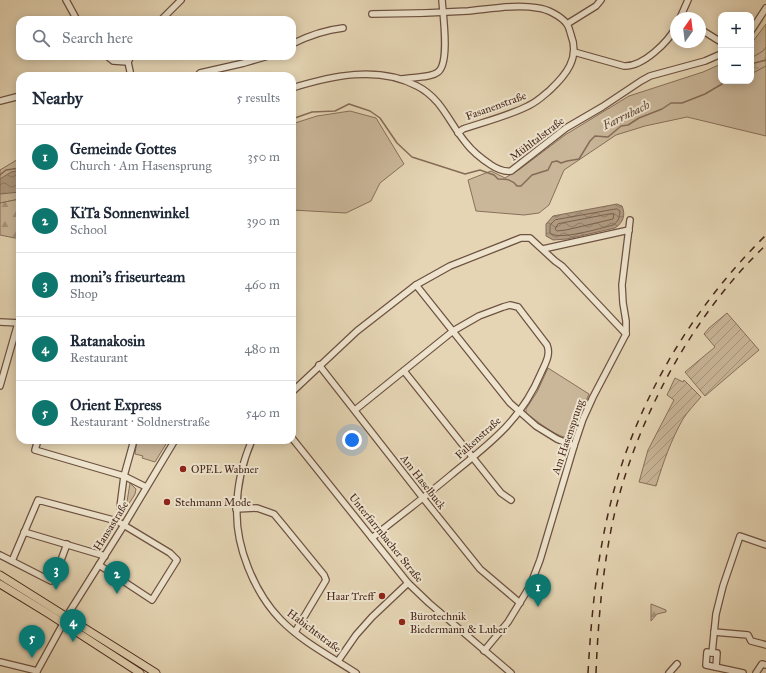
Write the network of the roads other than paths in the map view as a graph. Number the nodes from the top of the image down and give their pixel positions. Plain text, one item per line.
1 (66, 0) edge
2 (181, 0) edge
3 (442, 0) edge
4 (601, 0) edge
5 (688, 0) edge
6 (766, 8) edge
7 (443, 12) junction
8 (683, 12) edge
9 (372, 14) dead end
10 (75, 16) edge
11 (165, 16) edge
12 (566, 24) junction
13 (754, 26) edge
14 (343, 28) dead end
15 (706, 33) edge
16 (670, 36) edge
17 (718, 40) edge
18 (296, 42) edge
19 (574, 52) junction
20 (718, 55) edge
21 (112, 60) edge
22 (256, 60) edge
23 (128, 62) joint
24 (130, 72) edge
25 (205, 72) edge
26 (402, 79) junction
27 (296, 87) edge
28 (16, 97) edge
29 (0, 101) edge
30 (458, 133) junction
31 (630, 220) dead end
32 (629, 230) junction
33 (543, 249) junction
34 (416, 285) junction
35 (0, 322) edge
36 (16, 323) edge
37 (453, 331) junction
38 (16, 333) edge
39 (626, 334) junction
40 (319, 365) junction
41 (404, 371) junction
42 (0, 386) edge
43 (296, 388) edge
44 (355, 410) junction
45 (519, 412) junction
46 (296, 443) edge
47 (37, 444) edge
48 (133, 444) edge
49 (173, 444) edge
50 (250, 444) edge
51 (574, 446) junction
52 (472, 458) junction
53 (124, 476) junction
54 (146, 487) junction
55 (423, 498) junction
56 (511, 500) dead end
57 (120, 507) dead end
58 (236, 509) junction
59 (124, 525) junction
60 (24, 532) junction
61 (372, 538) junction
62 (67, 544) junction
63 (766, 546) edge
64 (0, 555) edge
65 (105, 556) junction
66 (12, 561) junction
67 (99, 565) junction
68 (0, 575) edge
69 (408, 583) junction
70 (0, 584) edge
71 (520, 603) junction
72 (65, 620) junction
73 (295, 632) junction
74 (714, 632) junction
75 (766, 644) edge
76 (484, 650) junction
77 (712, 653) junction
78 (338, 661) junction
79 (0, 662) edge
80 (677, 664) dead end
81 (766, 665) edge
82 (716, 666) junction
83 (37, 672) edge
84 (140, 673) edge
85 (156, 673) edge
86 (356, 673) edge
87 (511, 673) edge
88 (669, 673) edge
89 (743, 673) edge
90 (756, 673) edge

1 - 10 street
2 - 11 street
3 - 7 street
4 - 12 street
5 - 8 street
6 - 13 street
7 - 9 street
7 - 12 street
7 - 26 street
12 - 19 street
14 - 18 street
15 - 17 street
16 - 19 street
19 - 30 street, Fasanenstraße
20 - 30 street, Mühltalstraße
21 - 23 street
22 - 25 street
23 - 24 street
26 - 27 street, Mühltalstraße
26 - 30 street, Mühltalstraße
28 - 29 street
31 - 32 street
32 - 33 street
32 - 39 street
33 - 34 street
33 - 39 street
34 - 37 street
34 - 40 street
35 - 36 street
37 - 41 street
37 - 45 street
37 - 45 street, Falkenstraße
38 - 42 street
39 - 51 street, Am Hasensprung
40 - 43 street
40 - 44 street, Am Haselbuck
41 - 44 street
41 - 52 street
44 - 55 street, Am Haselbuck
45 - 51 street
45 - 52 street, Falkenstraße
46 - 61 street, Unterfarrnbacher Straße
47 - 53 street
48 - 53 street
49 - 54 street, Hansastraße
50 - 58 street, Habichtstraße
51 - 71 street, Am Hasensprung
52 - 55 street, Falkenstraße
52 - 56 street
53 - 54 street
53 - 57 street
54 - 59 street, Hansastraße
55 - 61 street, Falkenstraße
55 - 71 street, Am Haselbuck
58 - 73 street, Habichtstraße
58 - 73 street
59 - 60 street
59 - 65 street, Hansastraße
59 - 67 street
60 - 62 street
60 - 66 street
61 - 69 street, Unterfarrnbacher Straße
62 - 65 street
62 - 66 street
63 - 74 street
64 - 66 street
65 - 67 street, Hansastraße
67 - 72 street, Hansastraße
68 - 72 main road
69 - 76 street, Unterfarrnbacher Straße
69 - 78 street
70 - 72 main road
71 - 76 street, Am Hasensprung
72 - 83 street, Hansastraße
72 - 84 main road
72 - 85 main road
73 - 78 street, Habichtstraße
74 - 75 street
74 - 77 street
76 - 87 street, Unterfarrnbacher Straße
77 - 82 street
77 - 82 street
78 - 86 street, Habichtstraße
79 - 83 street
80 - 88 street
81 - 90 street
82 - 89 street

